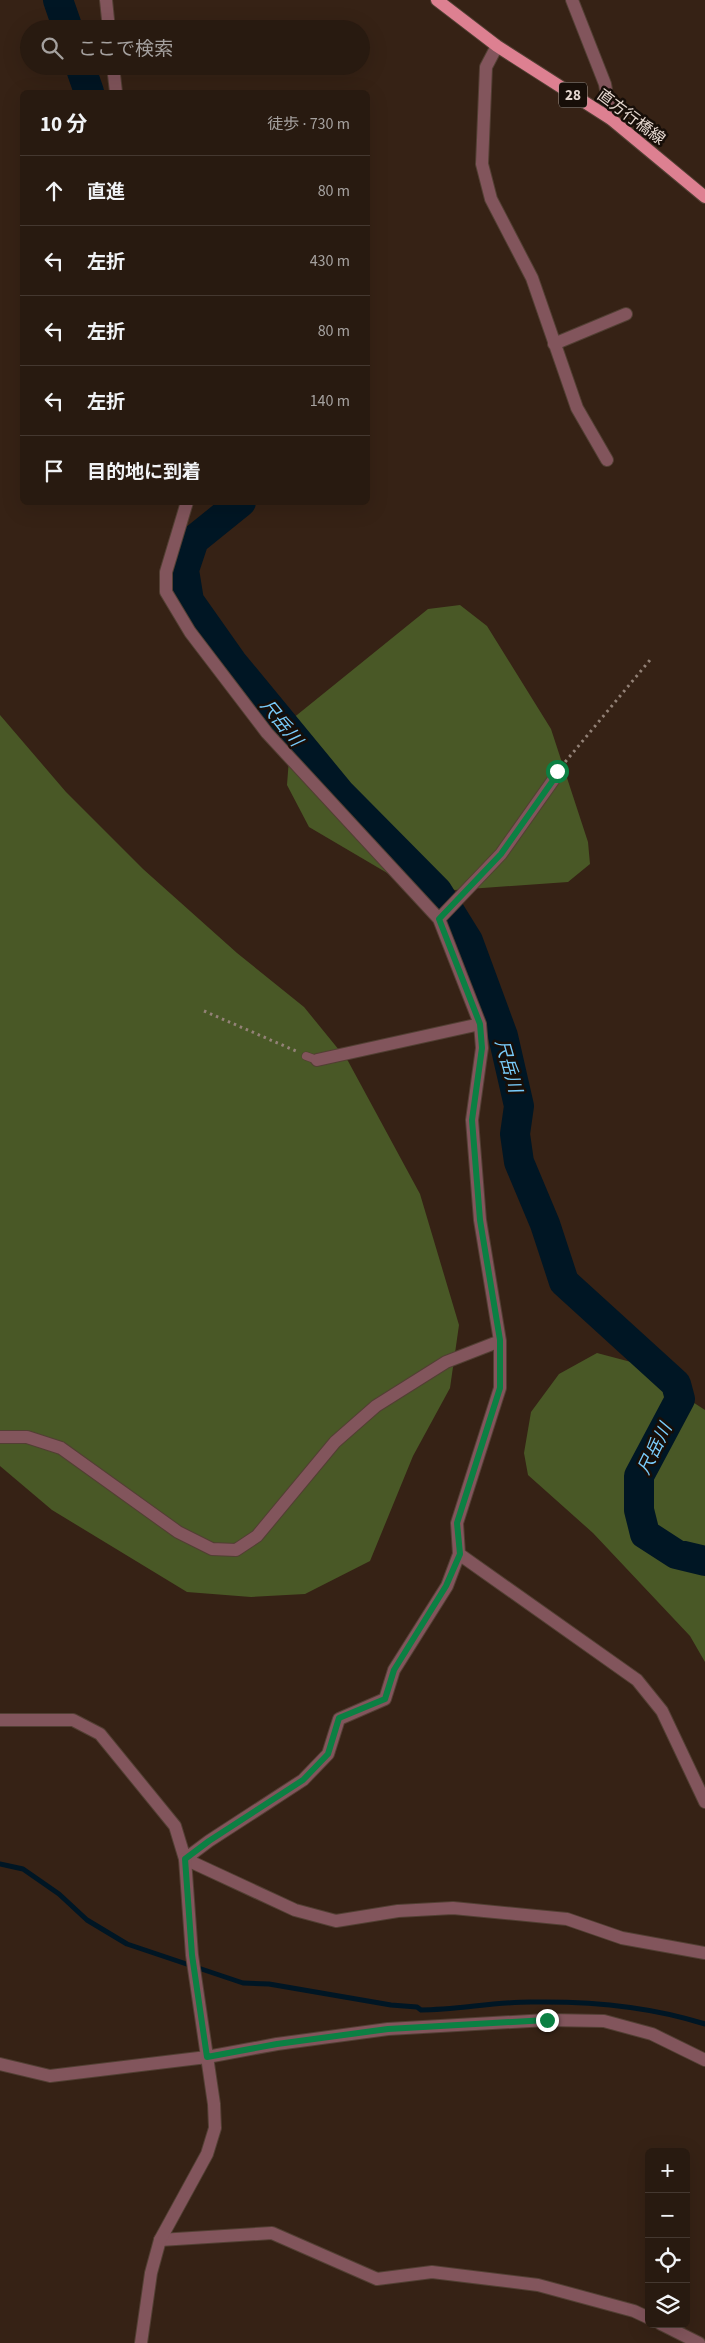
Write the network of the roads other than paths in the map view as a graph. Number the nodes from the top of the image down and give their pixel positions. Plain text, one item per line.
1 (106, 0) edge
2 (572, 0) edge
3 (440, 1) edge
4 (109, 20) edge
5 (497, 46) junction
6 (115, 75) edge
7 (116, 90) edge
8 (611, 119) junction
9 (705, 197) edge
10 (626, 314) dead end
11 (554, 344) junction
12 (607, 460) dead end
13 (186, 505) edge
14 (555, 775) road end
15 (439, 919) junction
16 (480, 1024) junction
17 (311, 1058) road end
18 (500, 1340) junction
19 (0, 1437) edge
20 (460, 1554) junction
21 (0, 1720) edge
22 (705, 1802) edge
23 (185, 1859) junction
24 (705, 1953) edge
25 (207, 2057) junction
26 (705, 2060) edge
27 (0, 2064) edge
28 (160, 2240) junction
29 (645, 2316) edge
30 (669, 2328) edge
31 (141, 2343) edge
32 (699, 2343) edge

1 - 4 street
2 - 8 street
3 - 5 main road, 直方行橋線 / 28
5 - 8 main road, 直方行橋線 / 28
5 - 11 street
6 - 7 street
8 - 9 main road, 直方行橋線 / 28
10 - 11 street
11 - 12 street
13 - 15 street
14 - 15 street
15 - 16 street
16 - 17 street
16 - 18 street
18 - 19 street
18 - 20 street
20 - 22 street
20 - 23 street
21 - 23 street
23 - 24 street
23 - 25 street
25 - 26 street
25 - 27 street
25 - 28 street
28 - 29 street
28 - 31 street
30 - 32 street

